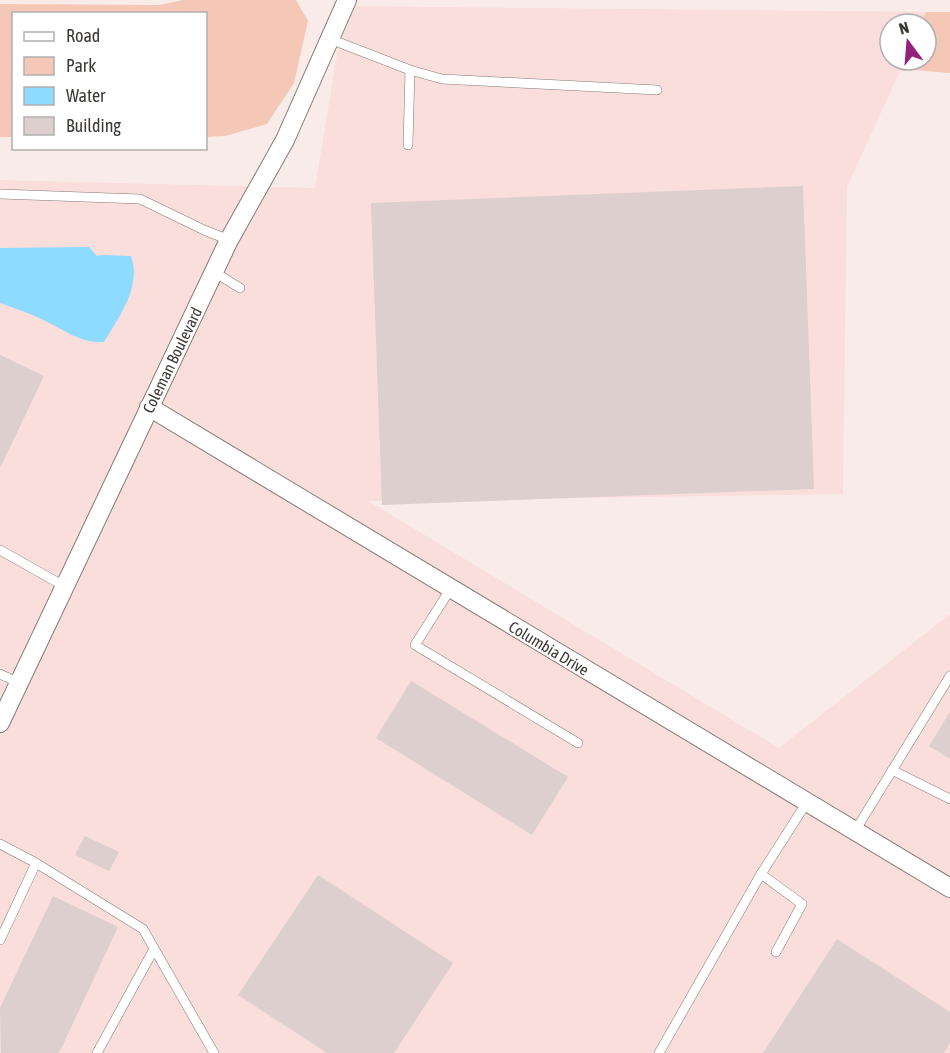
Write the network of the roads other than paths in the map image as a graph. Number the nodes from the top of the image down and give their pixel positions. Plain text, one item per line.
1 (347, 0) edge
2 (330, 39) junction
3 (410, 70) junction
4 (657, 90) dead end
5 (408, 146) dead end
6 (0, 194) edge
7 (230, 240) junction
8 (214, 272) junction
9 (240, 288) dead end
10 (149, 407) junction
11 (0, 550) edge
12 (64, 586) junction
13 (451, 588) junction
14 (0, 674) edge
15 (950, 676) edge
16 (19, 683) junction
17 (0, 723) edge
18 (578, 743) dead end
19 (892, 770) junction
20 (950, 799) edge
21 (807, 802) junction
22 (855, 831) junction
23 (0, 844) edge
24 (36, 863) junction
25 (761, 874) junction
26 (950, 888) edge
27 (0, 940) edge
28 (154, 949) junction
29 (776, 952) dead end
30 (97, 1053) edge
31 (214, 1053) edge
32 (659, 1053) edge

1 - 2 street, Coleman Boulevard
2 - 3 lane
2 - 7 street, Coleman Boulevard
3 - 4 lane
3 - 5 lane
6 - 7 lane
7 - 8 street, Coleman Boulevard
8 - 9 lane
8 - 10 street, Coleman Boulevard
10 - 12 street, Coleman Boulevard
10 - 13 street, Columbia Drive
11 - 12 lane
12 - 16 street, Coleman Boulevard
13 - 18 lane
13 - 21 street, Columbia Drive
14 - 16 lane
15 - 19 lane
16 - 17 street, Coleman Boulevard
19 - 20 lane
19 - 22 lane
21 - 22 street, Columbia Drive
21 - 25 lane
22 - 26 street, Columbia Drive
23 - 24 lane
24 - 27 lane
24 - 28 lane
25 - 29 lane
25 - 32 lane
28 - 30 lane
28 - 31 lane

